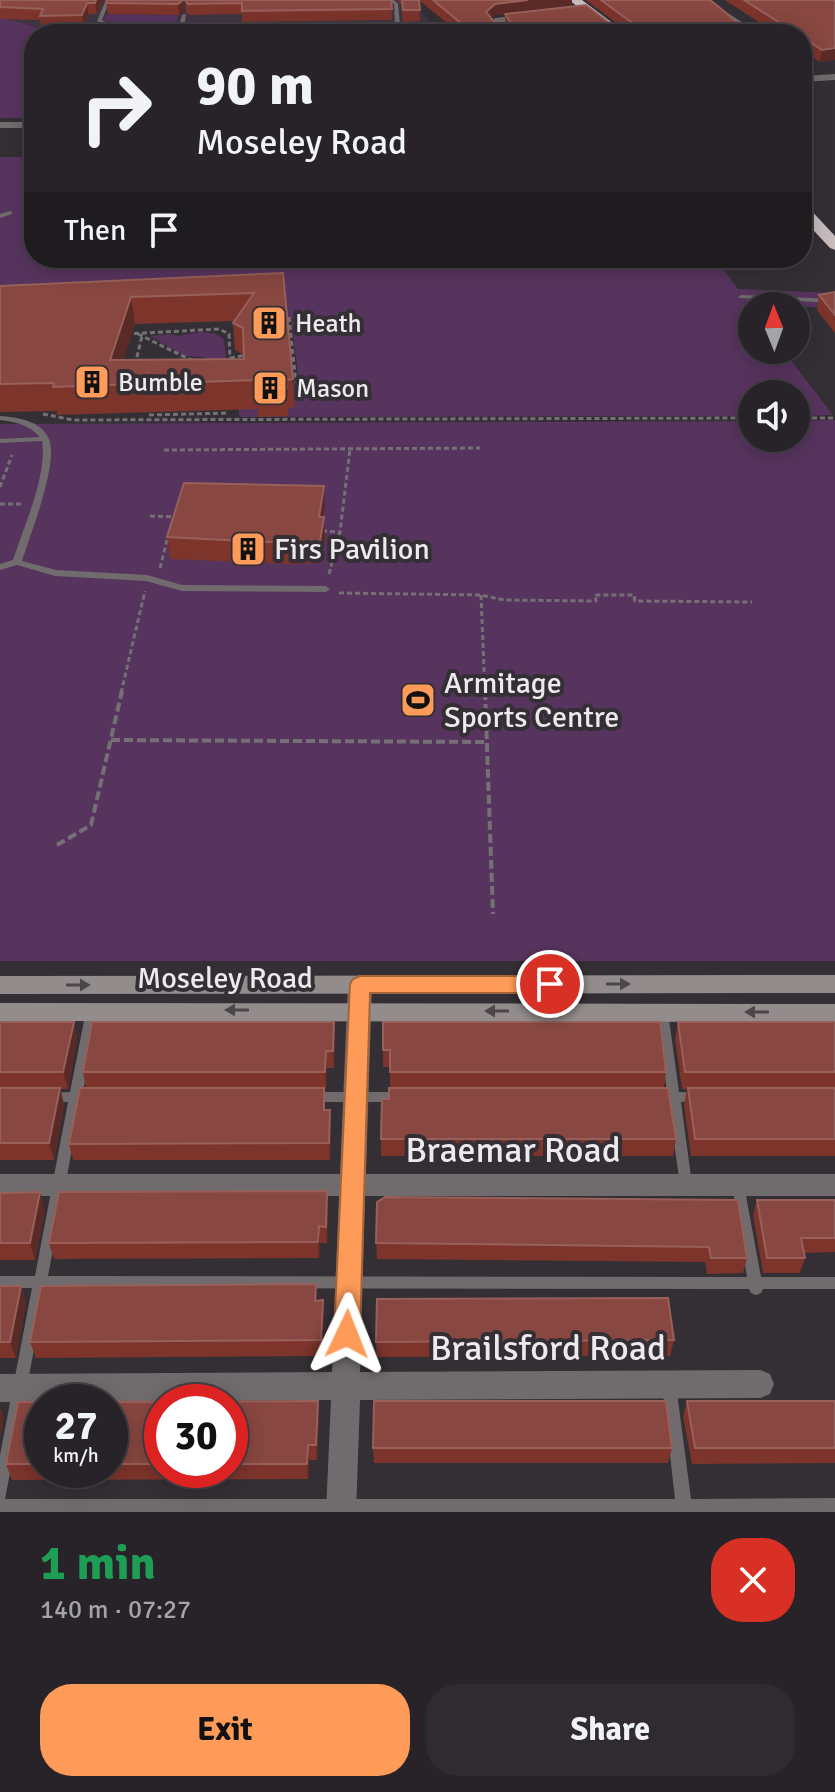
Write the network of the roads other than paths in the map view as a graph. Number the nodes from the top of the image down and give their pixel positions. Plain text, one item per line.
1 (108, 0) edge
2 (391, 0) edge
3 (701, 0) edge
4 (574, 6) edge
5 (184, 15) edge
6 (543, 16) edge
7 (105, 24) edge
8 (182, 24) edge
9 (353, 24) edge
10 (494, 24) edge
11 (608, 24) edge
12 (739, 24) edge
13 (812, 71) edge
14 (835, 77) edge
15 (812, 78) edge
16 (821, 78) junction
17 (0, 125) edge
18 (24, 125) edge
19 (10, 213) dead end
20 (0, 216) edge
21 (812, 220) edge
22 (835, 245) edge
23 (810, 300) edge
24 (835, 301) edge
25 (0, 418) edge
26 (45, 439) junction
27 (0, 441) edge
28 (17, 562) junction
29 (0, 567) edge
30 (326, 589) road end
31 (835, 984) edge
32 (0, 985) edge
33 (360, 997) junction
34 (92, 1011) junction
35 (0, 1012) edge
36 (662, 1012) junction
37 (835, 1013) edge
38 (30, 1097) edge
39 (76, 1097) junction
40 (107, 1097) edge
41 (306, 1097) edge
42 (356, 1097) junction
43 (417, 1097) edge
44 (646, 1097) edge
45 (674, 1097) junction
46 (717, 1097) edge
47 (686, 1184) junction
48 (0, 1185) edge
49 (59, 1185) junction
50 (353, 1185) junction
51 (738, 1185) junction
52 (835, 1185) edge
53 (0, 1282) edge
54 (349, 1282) junction
55 (41, 1283) junction
56 (835, 1283) edge
57 (756, 1286) junction
58 (760, 1384) dead end
59 (669, 1385) junction
60 (345, 1387) junction
61 (10, 1388) edge
62 (0, 1494) edge
63 (684, 1506) junction
64 (835, 1506) edge
65 (0, 1507) edge
66 (341, 1509) edge

1 - 7 lane
2 - 9 lane
3 - 12 street
4 - 11 highway
5 - 8 lane
6 - 10 street
13 - 16 street
14 - 16 street
15 - 16 street
17 - 18 street
19 - 20 lane
21 - 22 highway
23 - 24 lane
25 - 26 lane
26 - 27 lane
26 - 28 lane
28 - 29 lane
28 - 30 lane
33 -> 31 main road, Moseley Road
32 -> 33 main road, Moseley Road
33 -> 34 main road, Moseley Road
36 -> 33 main road, Moseley Road
33 - 42 street
34 - 35 main road, Moseley Road
34 - 39 lane
37 -> 36 main road, Moseley Road
36 - 45 lane
38 - 39 lane
39 - 40 lane
39 - 49 lane
41 - 42 lane
42 - 43 lane
42 - 50 street
44 - 45 lane
45 - 46 lane
45 - 47 lane
47 - 50 street, Braemar Road
47 - 51 street, Braemar Road
48 - 49 street, Braemar Road
49 - 50 street, Braemar Road
49 - 55 lane
50 - 54 street
51 - 52 street, Braemar Road
51 - 57 lane
53 - 55 lane
54 - 55 lane
54 - 57 lane
54 - 60 street
55 - 61 lane
56 - 57 lane
58 - 59 street, Brailsford Road
59 - 60 street, Brailsford Road
59 - 63 lane
60 - 61 street, Brailsford Road
60 - 66 street
61 - 62 lane
63 - 64 lane
63 - 66 lane
65 - 66 lane

